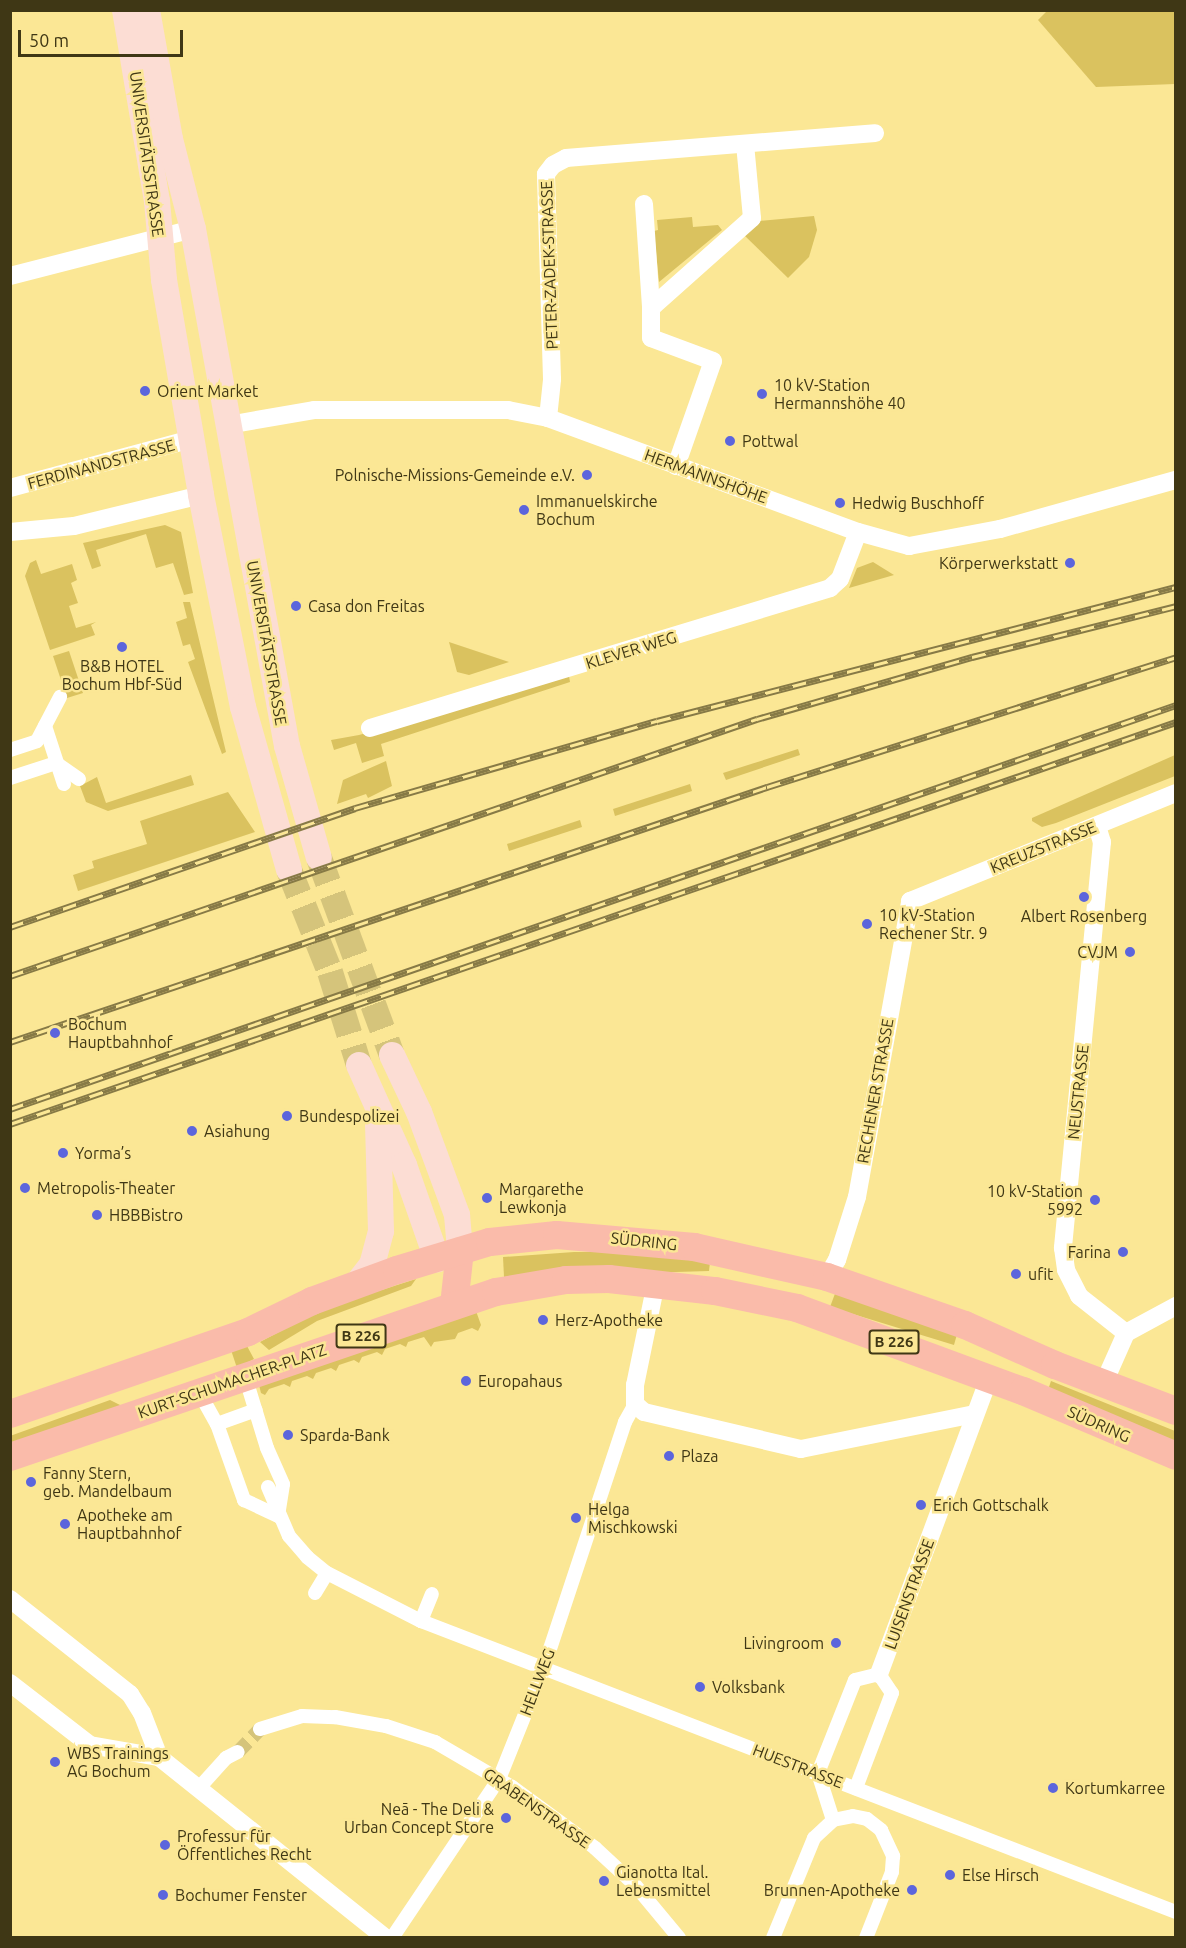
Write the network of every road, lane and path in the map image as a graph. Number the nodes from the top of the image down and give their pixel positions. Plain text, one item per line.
1 (125, 10) edge
2 (147, 10) edge
3 (875, 133) dead end
4 (745, 144) junction
5 (644, 204) dead end
6 (193, 230) junction
7 (159, 238) junction
8 (10, 276) edge
9 (651, 308) junction
10 (548, 418) junction
11 (228, 425) junction
12 (192, 439) junction
13 (676, 466) junction
14 (1176, 480) edge
15 (10, 488) edge
16 (201, 495) junction
17 (10, 532) edge
18 (858, 532) junction
19 (60, 697) dead end
20 (45, 726) junction
21 (370, 728) dead end
22 (10, 750) edge
23 (56, 763) junction
24 (10, 778) edge
25 (79, 779) dead end
26 (64, 784) dead end
27 (1176, 793) edge
28 (1097, 826) junction
29 (319, 858) tunnel mouth
30 (289, 870) tunnel mouth
31 (910, 901) joint
32 (392, 1055) tunnel mouth
33 (358, 1065) tunnel mouth
34 (377, 1110) junction
35 (448, 1255) junction
36 (826, 1277) junction
37 (656, 1283) junction
38 (357, 1284) junction
39 (758, 1300) junction
40 (454, 1305) junction
41 (1176, 1306) edge
42 (1126, 1333) junction
43 (1005, 1341) junction
44 (245, 1376) junction
45 (989, 1378) junction
46 (1103, 1384) junction
47 (199, 1392) junction
48 (635, 1404) junction
49 (256, 1410) junction
50 (1176, 1411) edge
51 (10, 1414) edge
52 (975, 1414) junction
53 (217, 1424) junction
54 (1176, 1456) edge
55 (10, 1457) edge
56 (268, 1491) dead end
57 (278, 1516) junction
58 (327, 1572) junction
59 (315, 1593) dead end
60 (432, 1594) dead end
61 (10, 1599) edge
62 (421, 1621) junction
63 (544, 1667) junction
64 (879, 1674) junction
65 (10, 1683) edge
66 (260, 1729) tunnel mouth
67 (238, 1752) tunnel mouth
68 (159, 1757) junction
69 (818, 1773) junction
70 (499, 1779) junction
71 (856, 1788) junction
72 (198, 1789) junction
73 (875, 1796) junction
74 (867, 1819) junction
75 (833, 1820) junction
76 (1176, 1912) edge
77 (386, 1938) edge
78 (392, 1938) edge
79 (679, 1938) edge
80 (773, 1938) edge
81 (866, 1938) edge

1 - 7 main road, UNIVERSITÄTSSTRASSE
2 - 6 main road, UNIVERSITÄTSSTRASSE
3 - 4 street, PETER-ZADEK-STRASSE
4 - 9 street
4 - 10 street, PETER-ZADEK-STRASSE
5 - 9 street
6 - 7 street
6 - 11 main road, UNIVERSITÄTSSTRASSE
7 - 8 street
7 - 12 main road, UNIVERSITÄTSSTRASSE
9 - 13 street
10 - 11 street, HERMANNSHÖHE
10 - 13 street, HERMANNSHÖHE
11 - 12 main road
11 - 16 main road
11 - 29 main road, UNIVERSITÄTSSTRASSE
12 - 15 street, FERDINANDSTRASSE
12 - 16 main road, UNIVERSITÄTSSTRASSE
13 - 18 street, HERMANNSHÖHE
14 - 18 street, HERMANNSHÖHE
16 - 17 street
16 - 30 main road, UNIVERSITÄTSSTRASSE
18 - 21 street, KLEVER WEG
19 - 20 street
20 - 22 street
20 - 23 street
23 - 24 street
23 - 25 street
23 - 26 street
27 - 28 street, KREUZSTRASSE
28 - 31 street, KREUZSTRASSE
28 - 42 street, NEUSTRASSE
31 - 36 street, RECHENER STRASSE
32 - 35 main road
33 - 34 main road
34 - 35 main road
34 - 38 main road
35 - 36 main road, SÜDRING / B 226
35 - 38 main road, B 226
35 - 40 main road
36 - 39 main road, SÜDRING
36 - 43 main road, SÜDRING / B 226
37 - 39 main road, SÜDRING / B 226
37 - 40 main road, SÜDRING / B 226
37 - 48 street, HELLWEG
38 - 51 main road, B 226
39 - 45 main road, SÜDRING / B 226
40 - 44 main road, KURT-SCHUMACHER-PLATZ / B 226
41 - 42 street
42 - 46 street
43 - 45 main road
43 - 46 main road, SÜDRING / B 226
44 - 47 main road, KURT-SCHUMACHER-PLATZ / B 226
44 - 49 street
45 - 52 street, LUISENSTRASSE
45 - 54 main road, SÜDRING / B 226
46 - 50 main road, SÜDRING / B 226
47 - 53 street
47 - 55 main road, KURT-SCHUMACHER-PLATZ / B 226
48 - 52 street
48 - 63 street, HELLWEG
49 - 53 street
49 - 57 street
52 - 64 street, LUISENSTRASSE
53 - 57 street
56 - 57 street, HUESTRASSE
57 - 58 street, HUESTRASSE
58 - 59 street
58 - 62 street, HUESTRASSE
60 - 62 street
61 - 68 street
62 - 63 street, HUESTRASSE
63 - 69 street, HUESTRASSE
63 - 70 street, HELLWEG
64 - 69 street
64 - 71 street
65 - 68 street
66 - 70 street, GRABENSTRASSE
67 - 72 street
68 - 72 street
69 - 71 street, HUESTRASSE
69 - 75 street
70 - 78 street, HELLWEG
70 - 79 street, GRABENSTRASSE
71 - 73 street, HUESTRASSE
72 - 77 street
73 - 74 street
73 - 76 street, HUESTRASSE
74 - 75 street
74 - 81 street
75 - 80 street

